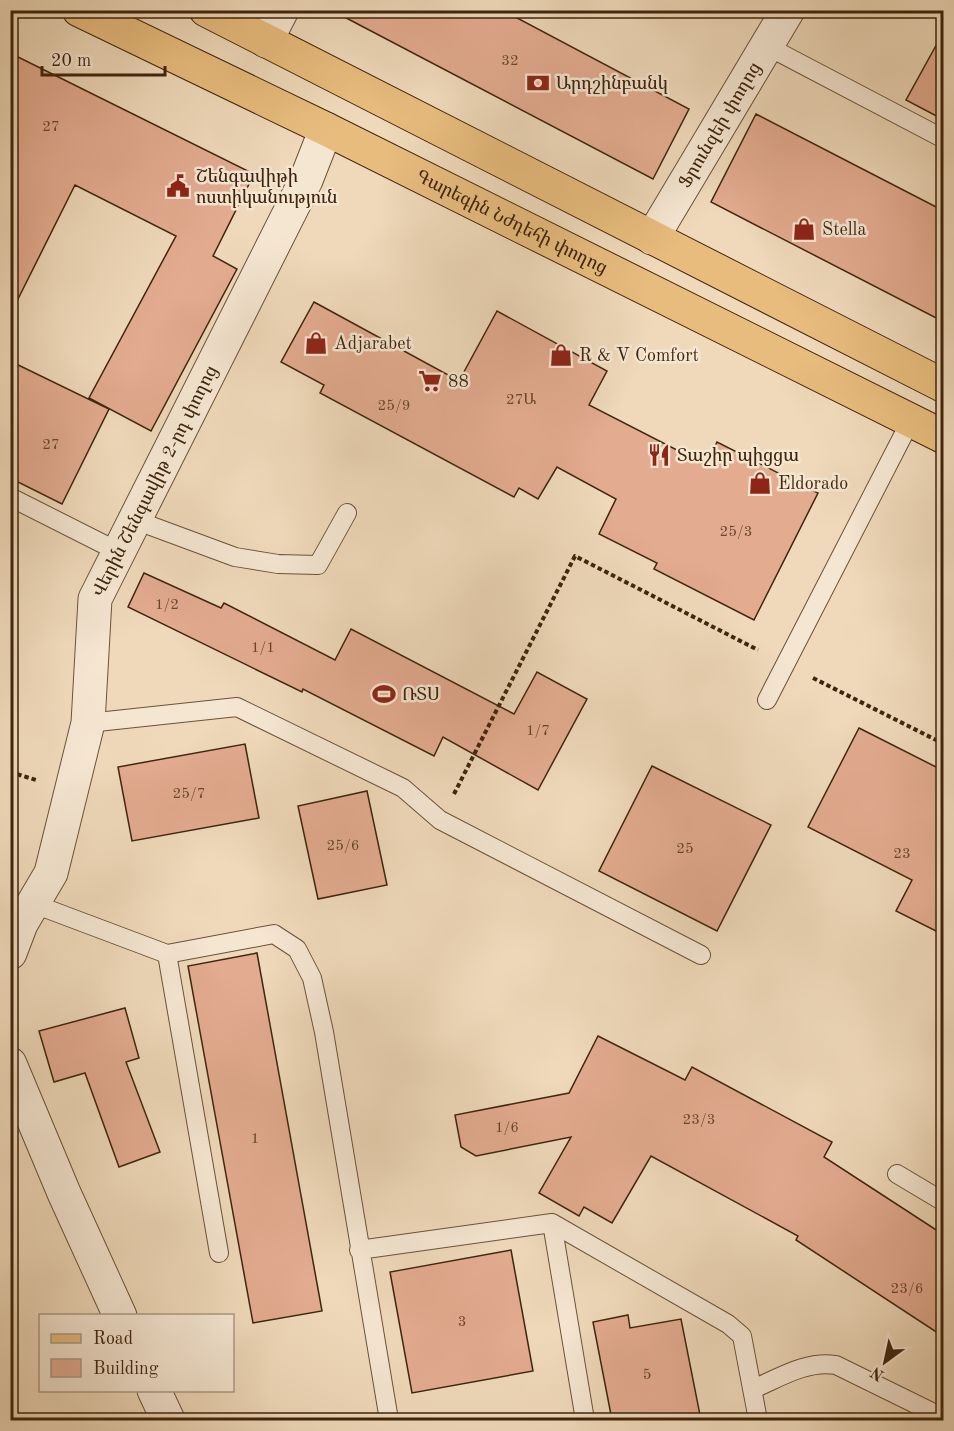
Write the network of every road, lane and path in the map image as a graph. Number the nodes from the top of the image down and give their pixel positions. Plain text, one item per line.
1 (79, 10) edge
2 (206, 10) edge
3 (282, 10) edge
4 (788, 10) edge
5 (266, 41) junction
6 (765, 45) junction
7 (326, 129) junction
8 (944, 139) edge
9 (652, 238) junction
10 (944, 386) edge
11 (911, 420) junction
12 (944, 436) edge
13 (10, 497) edge
14 (347, 513) dead end
15 (135, 520) junction
16 (119, 552) junction
17 (786, 664) junction
18 (768, 700) dead end
19 (88, 723) junction
20 (944, 744) edge
21 (440, 820) junction
22 (34, 904) junction
23 (10, 953) edge
24 (167, 954) junction
25 (701, 955) dead end
26 (10, 1064) edge
27 (897, 1174) dead end
28 (944, 1202) edge
29 (552, 1223) junction
30 (359, 1250) junction
31 (219, 1252) dead end
32 (119, 1314) edge
33 (753, 1389) junction
34 (155, 1392) edge
35 (944, 1418) edge
36 (168, 1420) edge
37 (389, 1420) edge
38 (585, 1420) edge
39 (758, 1420) edge

1 - 7 main road, Գարեգին Նժդեհի փողոց
2 - 5 main road
3 - 5 street
4 - 6 street, Ֆրունզեի փողոց
5 - 9 main road
6 - 8 lane
6 - 9 street, Ֆրունզեի փողոց
7 - 11 main road, Գարեգին Նժդեհի փողոց
7 - 15 street, Վերին Շենգավիթ 2-րդ փողոց
9 - 10 main road
11 - 12 main road, Գարեգին Նժդեհի փողոց
11 - 17 lane
13 - 16 lane
14 - 15 lane
15 - 16 street, Վերին Շենգավիթ 2-րդ փողոց
16 - 19 street, Վերին Շենգավիթ 2-րդ փողոց
17 - 18 lane
17 - 20 path
17 - 21 path
19 - 21 lane
19 - 22 street, Վերին Շենգավիթ 2-րդ փողոց
21 - 25 lane
22 - 23 street, Վերին Շենգավիթ 2-րդ փողոց
22 - 24 lane
24 - 30 lane
24 - 31 lane
26 - 32 street
27 - 28 lane
29 - 30 lane
29 - 33 lane
29 - 38 lane
30 - 37 lane
33 - 35 lane
33 - 39 lane
34 - 36 street

